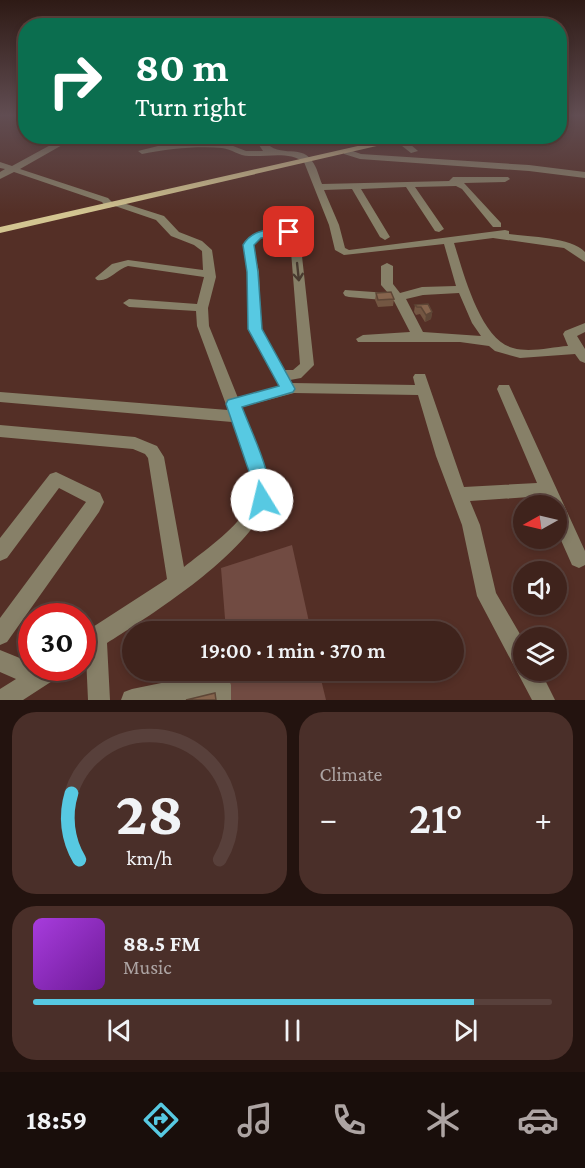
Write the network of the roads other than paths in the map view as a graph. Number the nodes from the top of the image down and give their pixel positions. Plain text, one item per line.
1 (51, 149) edge
2 (158, 149) edge
3 (231, 149) edge
4 (265, 149) edge
5 (361, 149) edge
6 (439, 149) edge
7 (142, 151) dead end
8 (347, 152) junction
9 (269, 153) junction
10 (308, 161) junction
11 (448, 162) junction
12 (0, 165) edge
13 (13, 169) junction
14 (585, 175) edge
15 (0, 176) edge
16 (505, 179) dead end
17 (317, 184) junction
18 (408, 184) junction
19 (354, 185) junction
20 (114, 205) junction
21 (497, 225) dead end
22 (0, 230) edge
23 (439, 230) dead end
24 (506, 233) dead end
25 (490, 235) junction
26 (385, 237) dead end
27 (448, 241) junction
28 (585, 259) edge
29 (387, 266) dead end
30 (210, 274) junction
31 (101, 278) dead end
32 (462, 289) junction
33 (349, 293) dead end
34 (397, 298) junction
35 (129, 303) dead end
36 (202, 308) junction
37 (585, 327) edge
38 (418, 336) junction
39 (363, 339) dead end
40 (492, 342) junction
41 (581, 354) edge
42 (307, 365) junction
43 (290, 384) junction
44 (504, 389) dead end
45 (0, 397) edge
46 (236, 410) junction
47 (0, 431) edge
48 (548, 489) junction
49 (461, 494) junction
50 (551, 495) edge
51 (567, 532) edge
52 (2, 544) edge
53 (579, 559) dead end
54 (177, 582) junction
55 (0, 634) edge
56 (96, 638) edge
57 (513, 643) edge
58 (0, 661) edge
59 (18, 665) edge
60 (32, 681) edge
61 (96, 681) edge
62 (534, 681) edge
63 (3, 700) edge
64 (99, 700) edge
65 (132, 700) edge
66 (220, 700) edge
67 (544, 700) edge

1 - 13 street
2 - 7 street
3 - 9 street
4 - 9 street
5 - 8 main road
6 - 11 street
8 - 10 main road
8 - 11 street
9 - 10 street
10 - 17 street
10 - 20 main road
11 - 14 street
12 - 13 street
13 - 15 street
13 - 20 street
16 - 17 street
17 - 19 street
17 - 27 street
18 - 19 street
18 - 21 street
18 - 23 street
19 - 26 street
20 - 22 main road
20 - 30 street
24 - 25 street
25 - 27 street
25 - 28 street
27 - 32 street
29 - 34 street
30 - 31 street
30 - 36 street
32 - 34 street
32 - 40 street
33 - 34 street
34 - 38 street
35 - 36 street
36 - 46 street
37 - 41 street
38 - 39 street
38 - 40 street
40 - 41 street
42 - 43 street
42 - 43 street
43 -> 42 street
43 - 46 street
43 - 49 street
44 - 48 street
45 - 46 street
46 - 54 street
47 - 54 street
48 - 49 street
48 - 50 street
49 - 57 street
51 - 53 street
52 - 55 street
54 - 56 street
58 - 59 street
60 - 63 street
61 - 64 street
62 - 67 street
65 - 66 street

